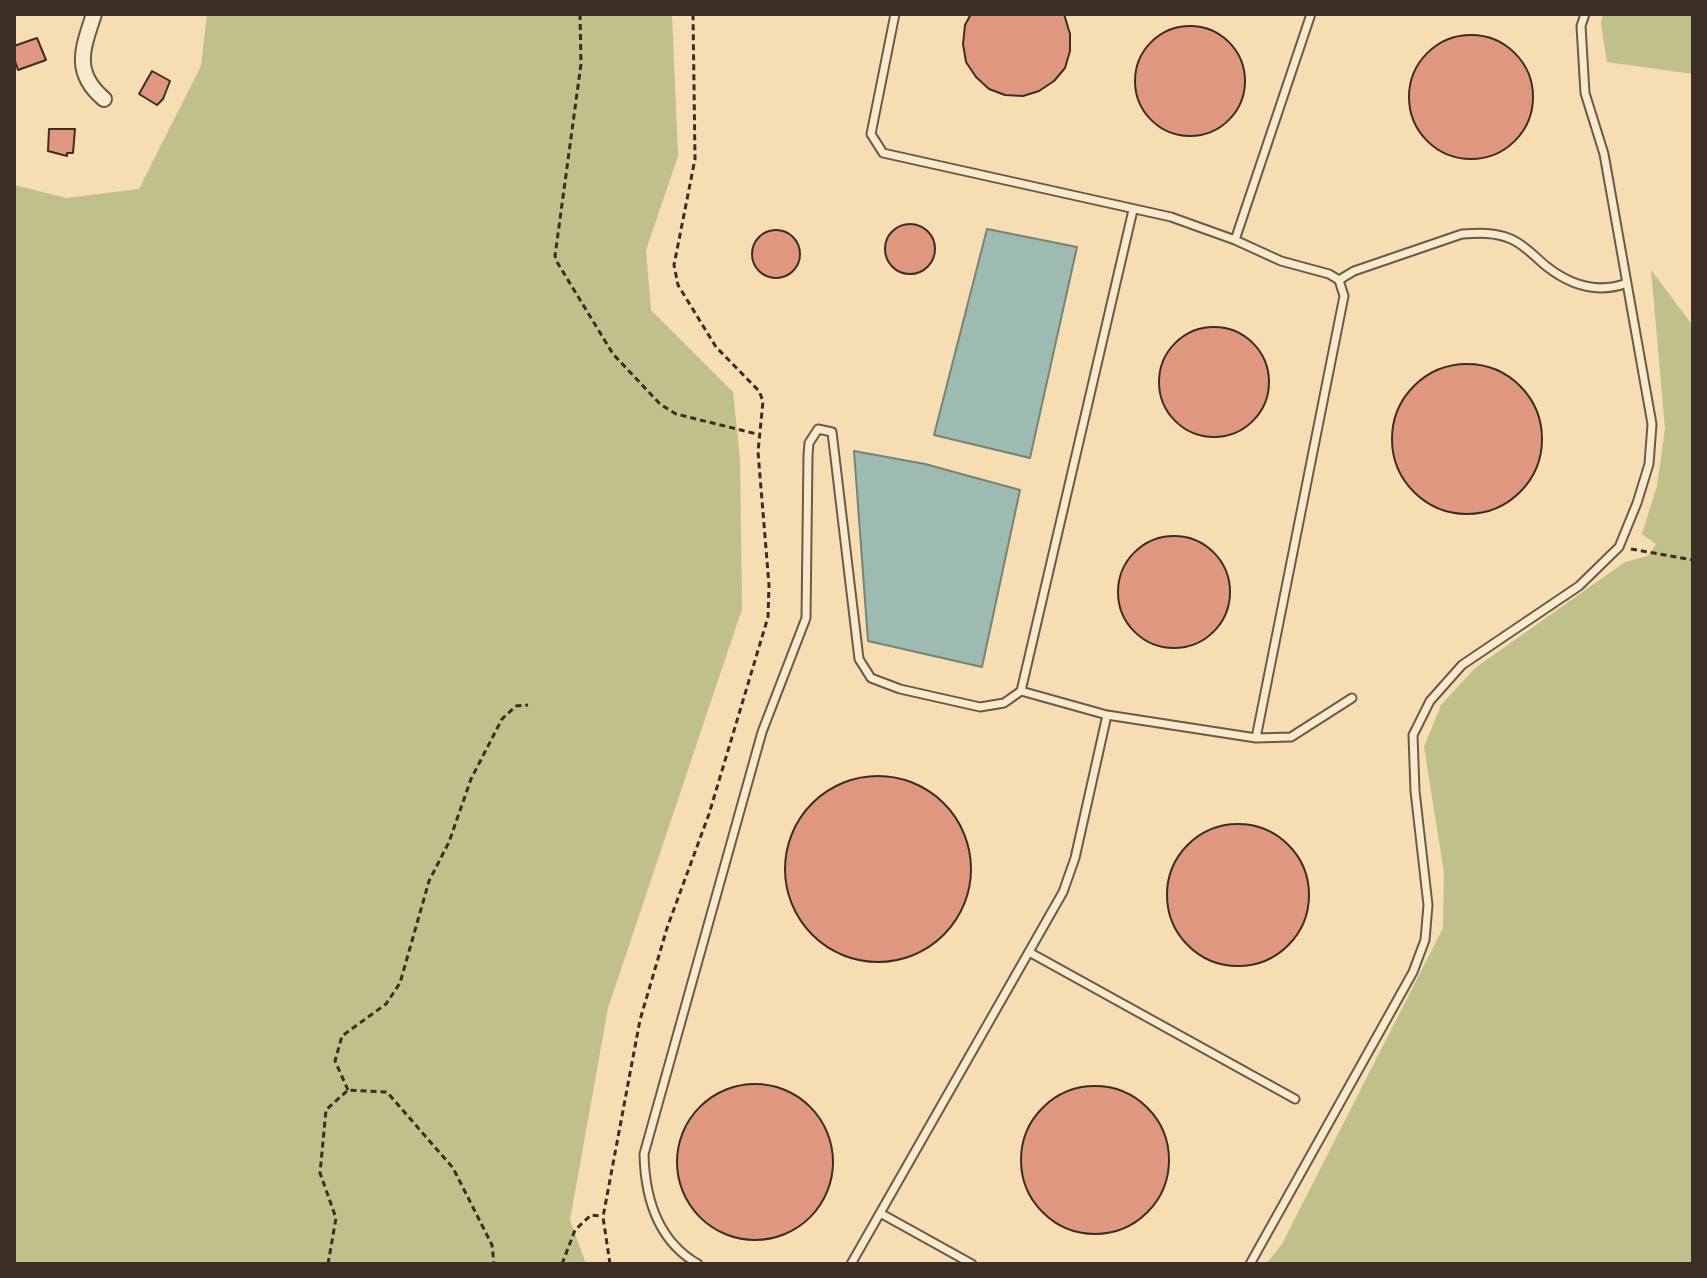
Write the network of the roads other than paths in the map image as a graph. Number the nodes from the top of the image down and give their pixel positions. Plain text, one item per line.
1 (94, 14) edge
2 (895, 14) edge
3 (1311, 14) edge
4 (1585, 14) edge
5 (104, 99) dead end
6 (1133, 210) junction
7 (1235, 240) junction
8 (1339, 280) junction
9 (1627, 283) junction
10 (1021, 691) junction
11 (1352, 698) dead end
12 (1107, 715) junction
13 (1256, 738) junction
14 (1029, 952) junction
15 (1295, 1099) dead end
16 (880, 1213) junction
17 (698, 1264) edge
18 (851, 1264) edge
19 (972, 1264) edge
20 (1250, 1264) edge

1 - 5 street
2 - 6 lane
3 - 7 lane
4 - 9 lane
6 - 7 lane
6 - 10 lane
7 - 8 lane
8 - 9 lane
8 - 13 lane
9 - 20 lane
10 - 12 lane
10 - 17 lane
11 - 13 lane
12 - 13 lane
12 - 14 lane
14 - 15 lane
14 - 16 lane
16 - 18 lane
16 - 19 lane

